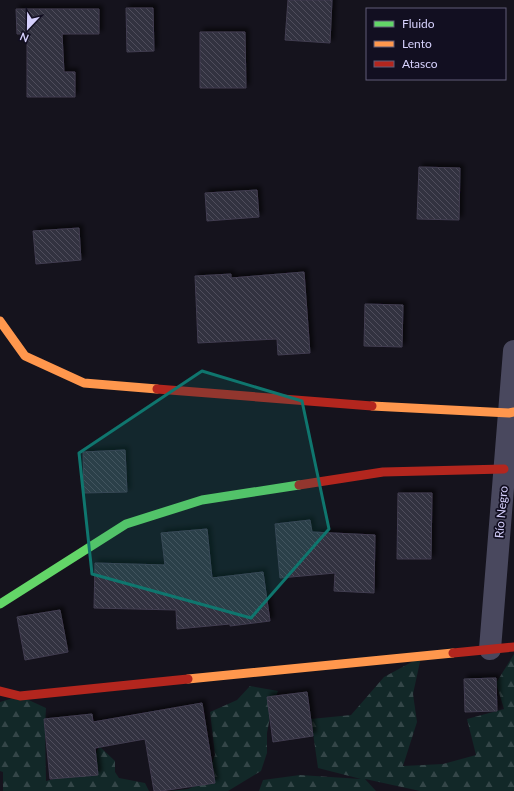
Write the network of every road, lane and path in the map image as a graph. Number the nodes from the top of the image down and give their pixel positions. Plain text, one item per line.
1 (0, 321) edge
2 (514, 350) edge
3 (511, 412) edge
4 (504, 469) junction
5 (0, 604) edge
6 (514, 647) edge
7 (490, 650) junction
8 (0, 691) edge

1 - 3 street
2 - 3 street, Río Negro
3 - 4 street, Río Negro
4 - 5 street
4 - 7 street, Río Negro
6 - 7 street
7 - 8 street

